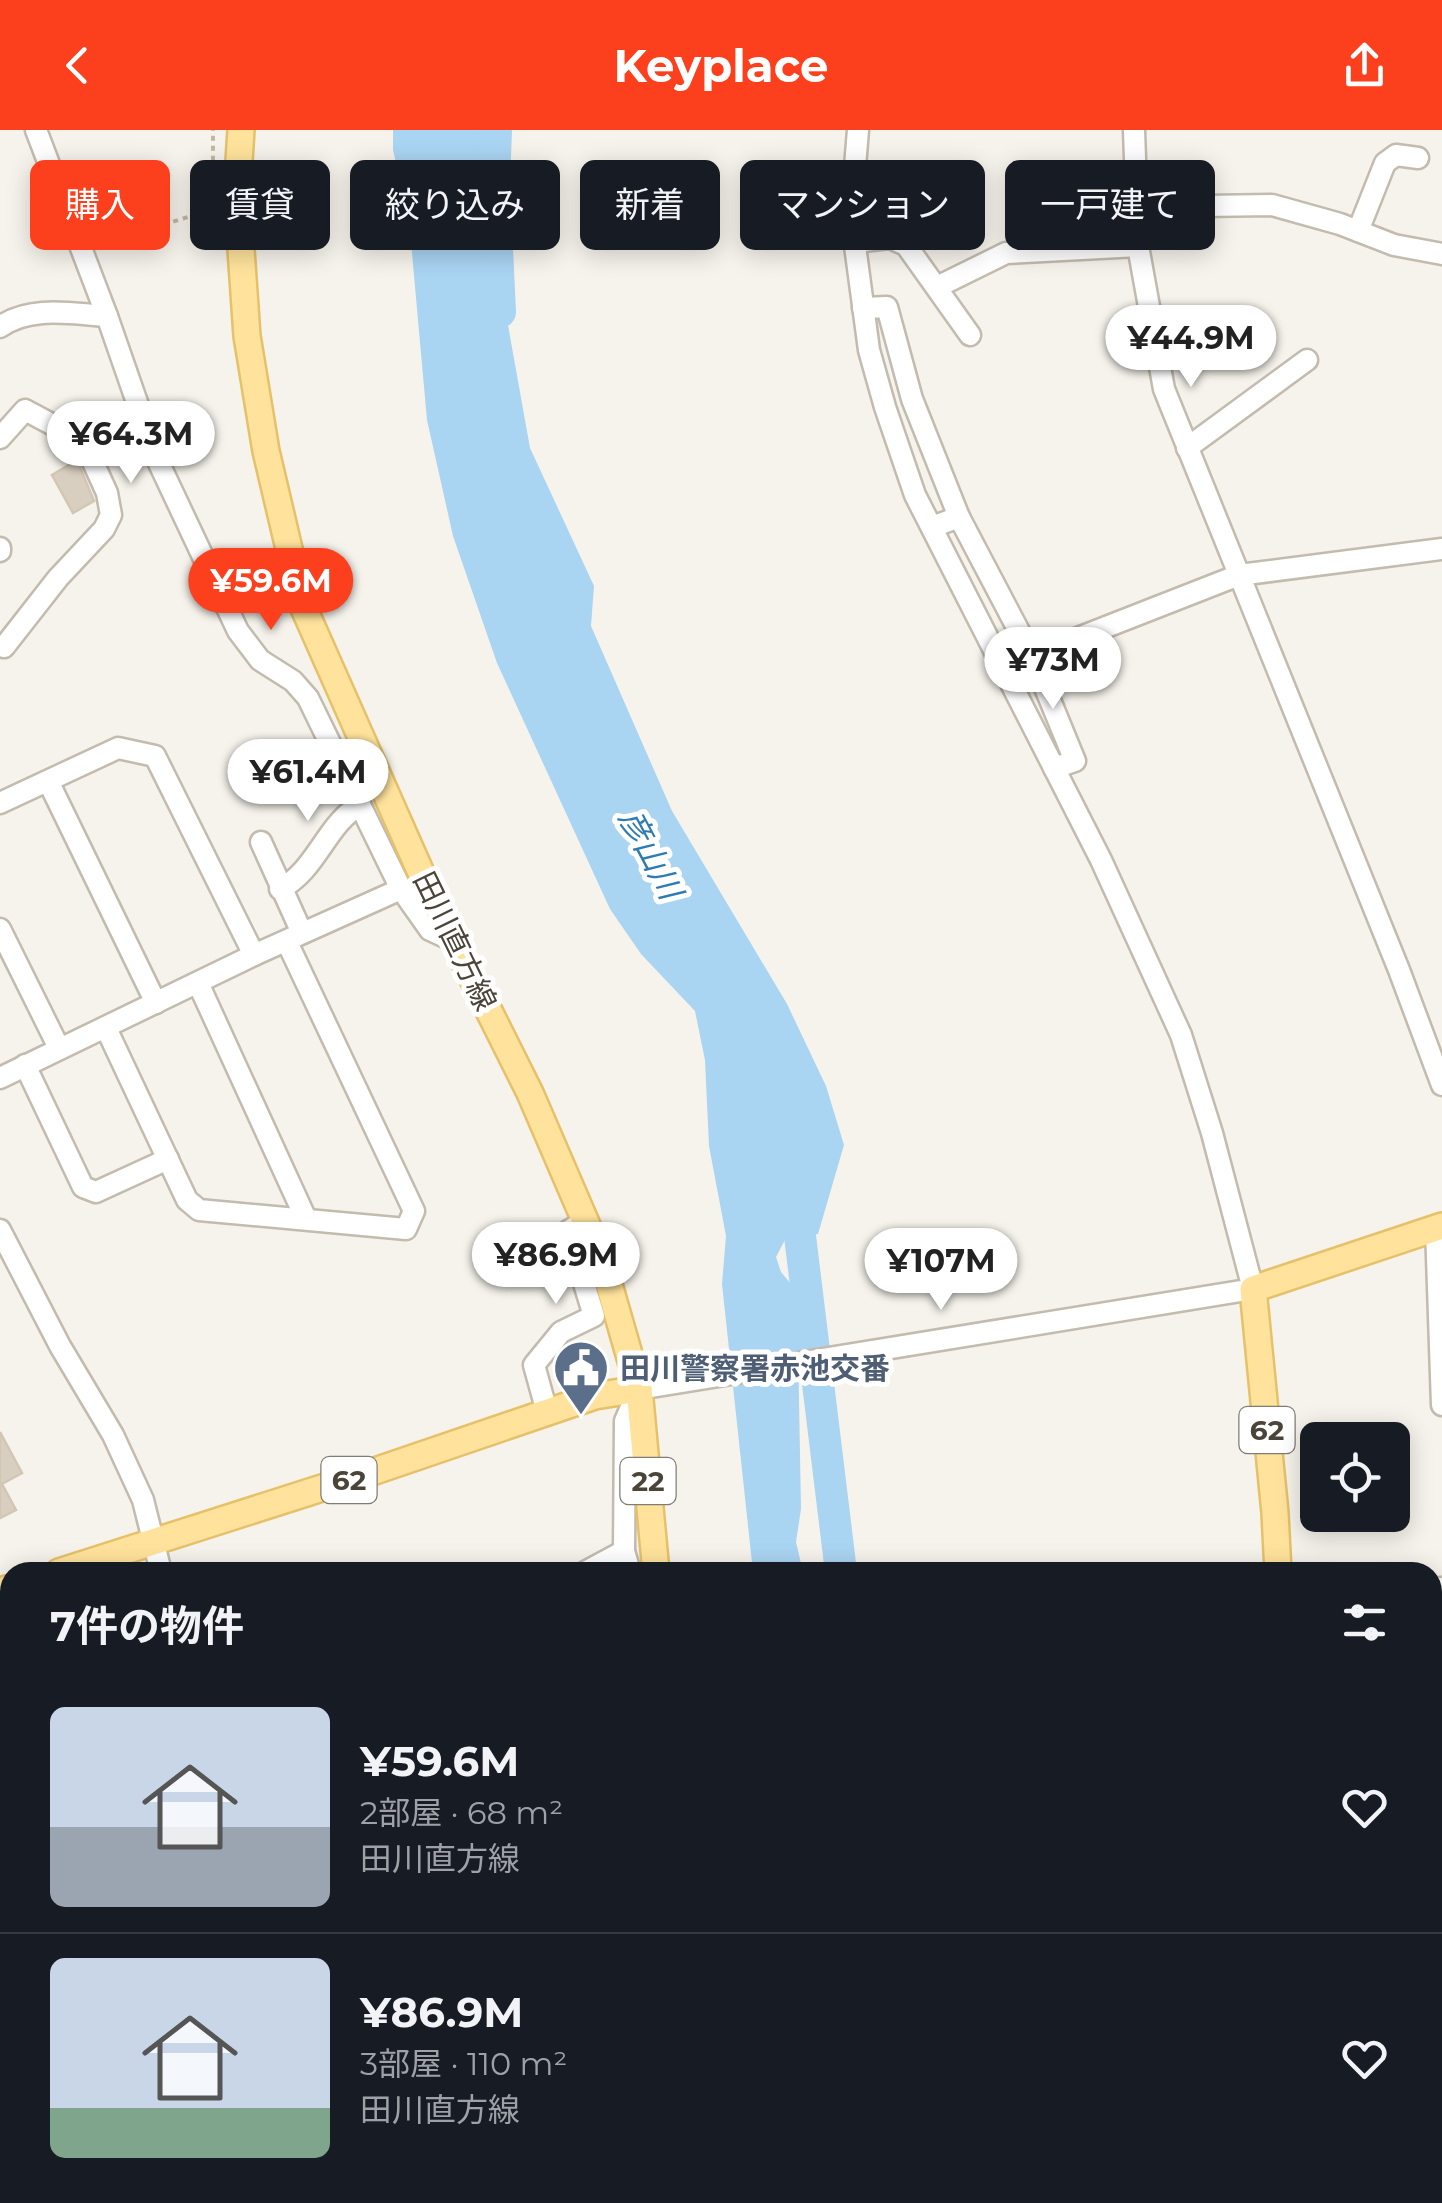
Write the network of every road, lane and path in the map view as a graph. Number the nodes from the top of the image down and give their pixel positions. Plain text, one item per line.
1 (36, 130) edge
2 (213, 130) edge
3 (241, 130) edge
4 (858, 130) edge
5 (1134, 130) edge
6 (1418, 158) dead end
7 (855, 160) edge
8 (1134, 160) edge
9 (1215, 206) edge
10 (1358, 231) junction
11 (855, 250) edge
12 (910, 250) edge
13 (1050, 250) edge
14 (1139, 250) edge
15 (82, 251) junction
16 (1442, 254) edge
17 (936, 287) junction
18 (862, 308) junction
19 (108, 316) junction
20 (0, 327) edge
21 (970, 334) dead end
22 (1307, 360) dead end
23 (0, 438) edge
24 (1187, 448) junction
25 (959, 517) junction
26 (932, 527) junction
27 (1442, 549) edge
28 (1239, 574) junction
29 (0, 620) edge
30 (2, 649) edge
31 (1032, 656) junction
32 (1054, 768) junction
33 (49, 782) junction
34 (0, 803) edge
35 (360, 804) junction
36 (261, 842) dead end
37 (401, 888) junction
38 (280, 889) junction
39 (0, 929) edge
40 (295, 938) junction
41 (456, 942) junction
42 (254, 955) junction
43 (198, 984) junction
44 (156, 1003) junction
45 (106, 1028) junction
46 (59, 1048) junction
47 (25, 1066) junction
48 (0, 1078) edge
49 (1442, 1085) edge
50 (168, 1158) junction
51 (306, 1219) junction
52 (585, 1222) junction
53 (1439, 1227) edge
54 (0, 1230) edge
55 (1242, 1290) junction
56 (650, 1386) junction
57 (1442, 1405) edge
58 (547, 1412) junction
59 (155, 1543) junction
60 (624, 1550) junction
61 (93, 1562) edge
62 (160, 1562) edge
63 (603, 1562) edge
64 (627, 1562) edge
65 (656, 1562) edge
66 (1278, 1562) edge

1 - 15 street
2 - 15 path
3 - 41 main road, 田川直方線 / 22
4 - 7 street
5 - 8 street
6 - 10 street
9 - 10 street
10 - 16 street
11 - 18 street
12 - 17 street
13 - 17 street
14 - 24 street
15 - 19 street
17 - 21 street
18 - 25 street
18 - 26 street
19 - 20 street
19 - 35 street
22 - 24 street
23 - 30 street
24 - 28 street
25 - 26 street
25 - 31 street
26 - 32 street
27 - 28 street
28 - 31 street
28 - 49 street
29 - 30 street
31 - 32 street
32 - 55 street
33 - 34 street
33 - 42 street
33 - 44 street
35 - 37 street
35 - 38 street
36 - 38 street
37 - 40 street
37 - 41 street
38 - 40 street
39 - 46 street
40 - 42 street
40 - 51 street
41 - 52 main road, 田川直方線 / 22
42 - 43 street
43 - 44 street
43 - 51 street
44 - 45 street
45 - 46 street
45 - 50 street
46 - 47 street
47 - 48 street
47 - 50 street
50 - 51 street
52 - 56 main road, 田川直方線 / 22
52 - 58 street
53 - 55 main road
53 - 57 street
54 - 59 street
55 - 56 street
55 - 66 main road, 62
56 - 58 main road, 62
56 - 60 street
56 - 65 main road, 田川直方線 / 22
58 - 59 main road, 62
59 - 61 main road, 62
59 - 62 street
60 - 63 street
60 - 64 street

